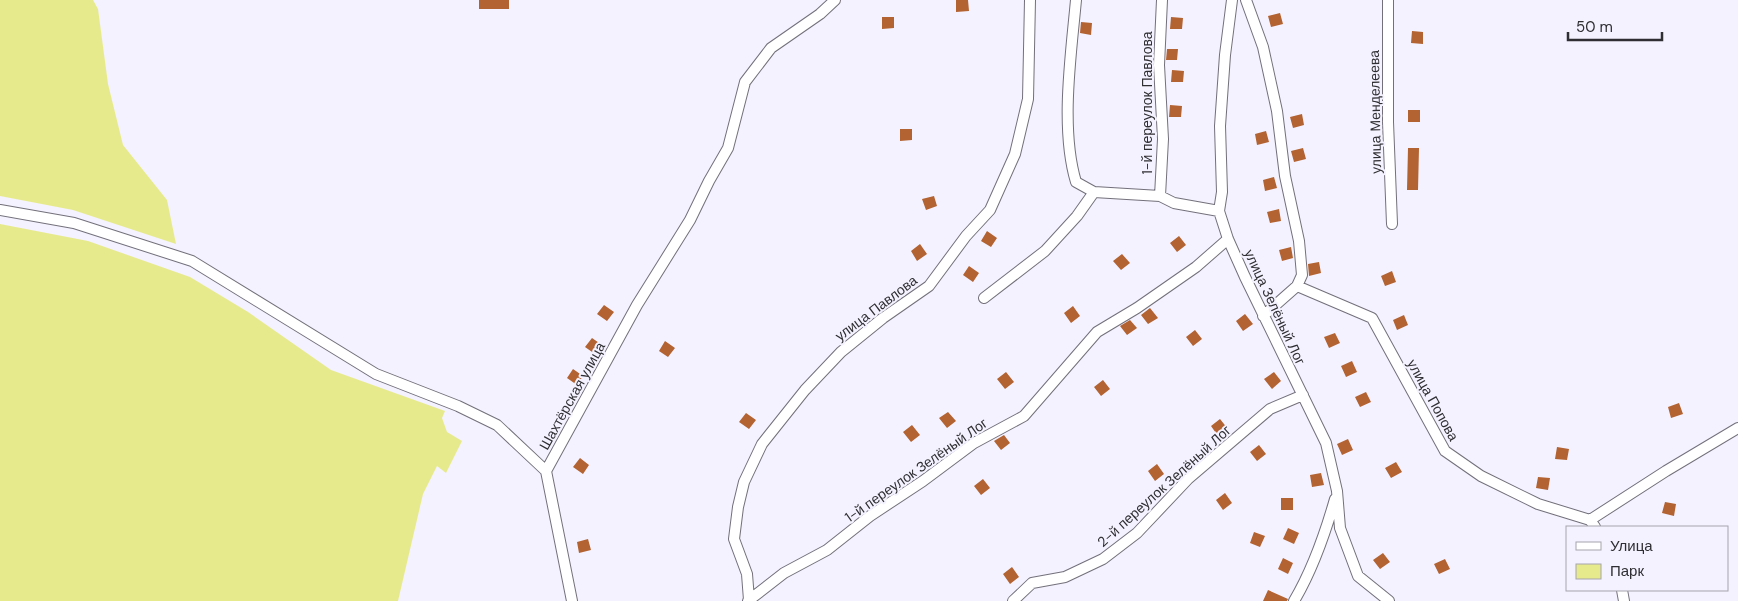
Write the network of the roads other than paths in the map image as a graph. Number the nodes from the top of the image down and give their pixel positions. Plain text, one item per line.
1 (835, 0) edge
2 (1030, 0) edge
3 (1076, 0) edge
4 (1162, 0) edge
5 (1232, 0) edge
6 (1246, 0) edge
7 (1388, 0) edge
8 (1094, 192) junction
9 (1160, 196) junction
10 (0, 210) edge
11 (1219, 211) junction
12 (1392, 224) dead end
13 (1228, 239) junction
14 (1297, 286) junction
15 (984, 298) dead end
16 (1263, 316) junction
17 (1303, 395) junction
18 (1738, 428) edge
19 (546, 472) junction
20 (1337, 491) junction
21 (1592, 524) edge
22 (749, 600) edge
23 (572, 601) edge
24 (1013, 601) edge
25 (1294, 601) edge
26 (1389, 601) edge

1 - 19 street, Шахтёрская улица
2 - 22 street, улица Павлова
3 - 8 street
4 - 9 street, 1-й переулок Павлова
5 - 11 street, улица Зелёный Лог
6 - 14 street
7 - 12 street, улица Менделеева
8 - 9 street, 1-й переулок Павлова
8 - 15 street
9 - 11 street
10 - 19 street
11 - 13 street, улица Зелёный Лог
13 - 16 street, улица Зелёный Лог
13 - 22 street, 1-й переулок Зелёный Лог
14 - 16 street
14 - 21 street, улица Попова
16 - 17 street, улица Зелёный Лог
17 - 20 street, улица Зелёный Лог
17 - 24 street, 2-й переулок Зелёный Лог
18 - 21 street, улица Попова
19 - 23 street, Шахтёрская улица
20 - 25 street
20 - 26 street, улица Зелёный Лог

